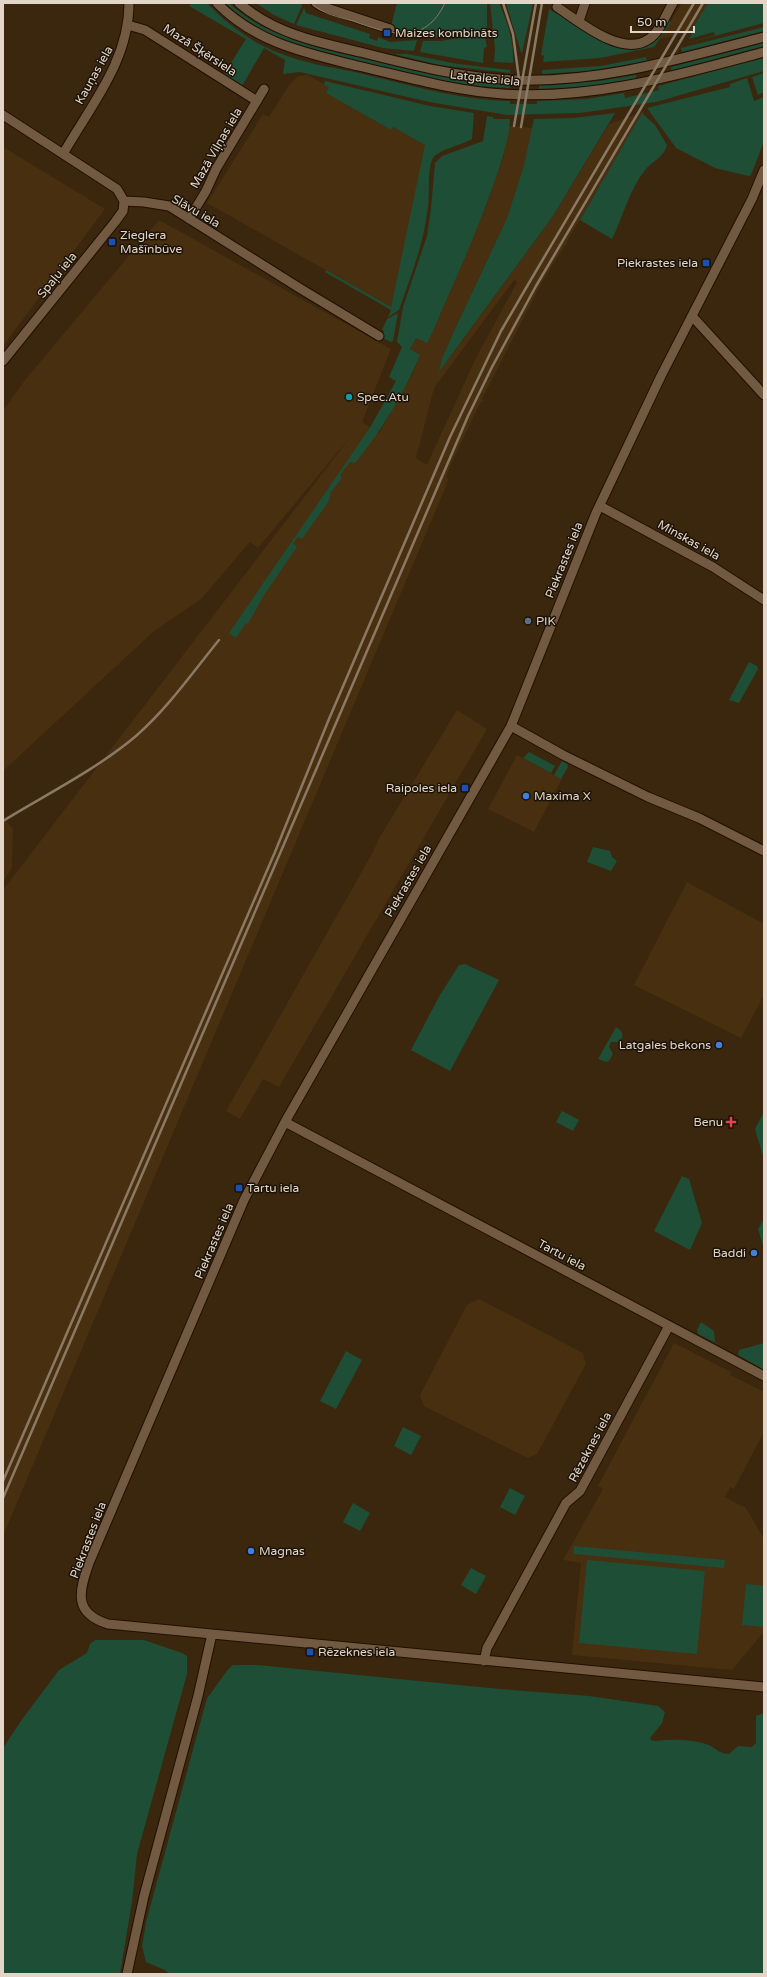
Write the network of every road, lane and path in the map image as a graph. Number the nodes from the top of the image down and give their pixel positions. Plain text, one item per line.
1 (129, 3) edge
2 (217, 3) edge
3 (239, 3) edge
4 (316, 3) edge
5 (585, 3) edge
6 (673, 3) edge
7 (557, 7) dead end
8 (579, 21) junction
9 (128, 26) junction
10 (390, 29) dead end
11 (764, 37) edge
12 (764, 52) edge
13 (264, 89) dead end
14 (257, 101) junction
15 (3, 115) edge
16 (63, 154) junction
17 (764, 170) edge
18 (762, 183) edge
19 (124, 201) junction
20 (189, 219) junction
21 (692, 316) junction
22 (379, 336) dead end
23 (3, 361) edge
24 (764, 395) edge
25 (600, 506) junction
26 (764, 600) edge
27 (511, 726) junction
28 (764, 851) edge
29 (284, 1122) junction
30 (669, 1326) junction
31 (764, 1376) edge
32 (212, 1634) junction
33 (484, 1661) junction
34 (764, 1687) edge
35 (127, 1974) edge

1 - 9 street, Kauņas iela
2 - 12 street, Latgales iela
3 - 11 street, Latgales iela
4 - 10 street
5 - 8 street
6 - 8 street
7 - 8 street
9 - 14 street, Mazā Šķērsiela
9 - 16 street, Kauņas iela
13 - 14 street, Mazā Viļņas iela
14 - 20 street, Mazā Viļņas iela
15 - 16 street
16 - 19 street
17 - 18 street, Piekrastes iela
18 - 21 street, Piekrastes iela
19 - 20 street, Slāvu iela
19 - 23 street, Spaļu iela
20 - 22 street, Slāvu iela
21 - 24 street
21 - 25 street, Piekrastes iela
25 - 26 street, Minskas iela
25 - 27 street, Piekrastes iela
27 - 28 street
27 - 29 street, Piekrastes iela
29 - 30 street, Tartu iela
29 - 32 street, Piekrastes iela
30 - 31 street, Tartu iela
30 - 33 street, Rēzeknes iela
32 - 33 street
32 - 35 street
33 - 34 street

